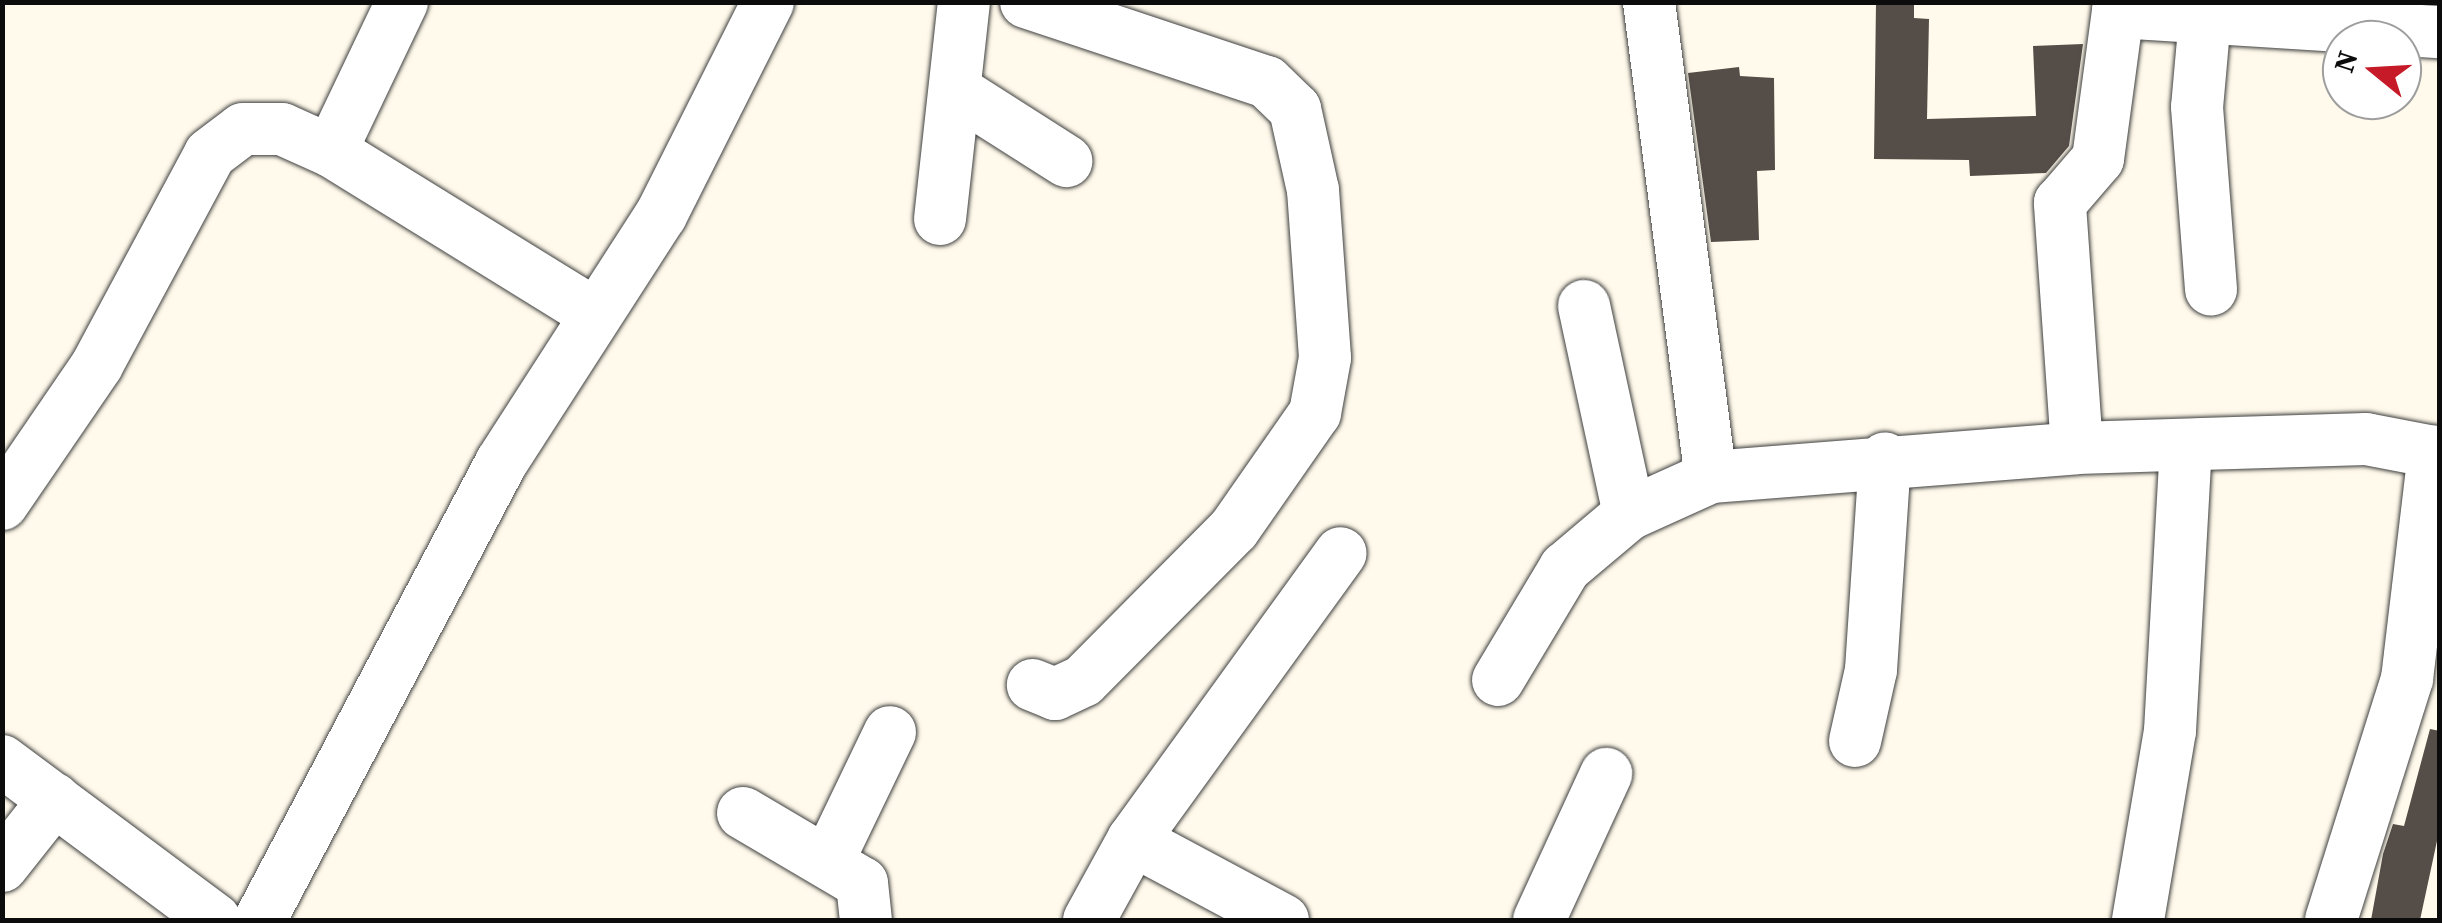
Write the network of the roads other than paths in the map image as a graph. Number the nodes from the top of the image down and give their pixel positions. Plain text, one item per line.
1 (402, 2) edge
2 (768, 2) edge
3 (964, 2) edge
4 (1026, 2) edge
5 (1649, 2) edge
6 (2118, 7) edge
7 (2205, 18) junction
8 (2440, 32) edge
9 (960, 94) junction
10 (331, 151) junction
11 (1066, 161) dead end
12 (940, 220) dead end
13 (2211, 289) dead end
14 (1584, 306) dead end
15 (596, 314) junction
16 (2186, 446) junction
17 (2077, 448) junction
18 (2437, 450) edge
19 (1885, 458) junction
20 (1711, 476) junction
21 (2, 504) edge
22 (1629, 514) junction
23 (1341, 553) dead end
24 (1498, 680) dead end
25 (1033, 685) dead end
26 (890, 732) dead end
27 (1854, 741) dead end
28 (2, 761) edge
29 (1606, 774) dead end
30 (56, 799) junction
31 (742, 813) dead end
32 (1133, 840) junction
33 (828, 861) junction
34 (2, 866) edge
35 (215, 920) edge
36 (260, 920) edge
37 (866, 920) edge
38 (1089, 920) edge
39 (1283, 920) edge
40 (1538, 920) edge
41 (2138, 920) edge
42 (2331, 920) edge

1 - 10 street
2 - 15 street
3 - 9 street
4 - 25 street
5 - 20 street
6 - 7 street
6 - 17 street
7 - 8 street
7 - 13 street
9 - 11 street
9 - 12 street
10 - 15 street
10 - 21 street
14 - 22 street
15 - 36 street
16 - 17 street
16 - 18 street
16 - 41 street
17 - 19 street
18 - 42 street
19 - 20 street
19 - 27 street
20 - 22 street
22 - 24 street
23 - 32 street
26 - 33 street
28 - 30 street
29 - 40 street
30 - 34 street
30 - 35 street
31 - 33 street
32 - 38 street
32 - 39 street
33 - 37 street

